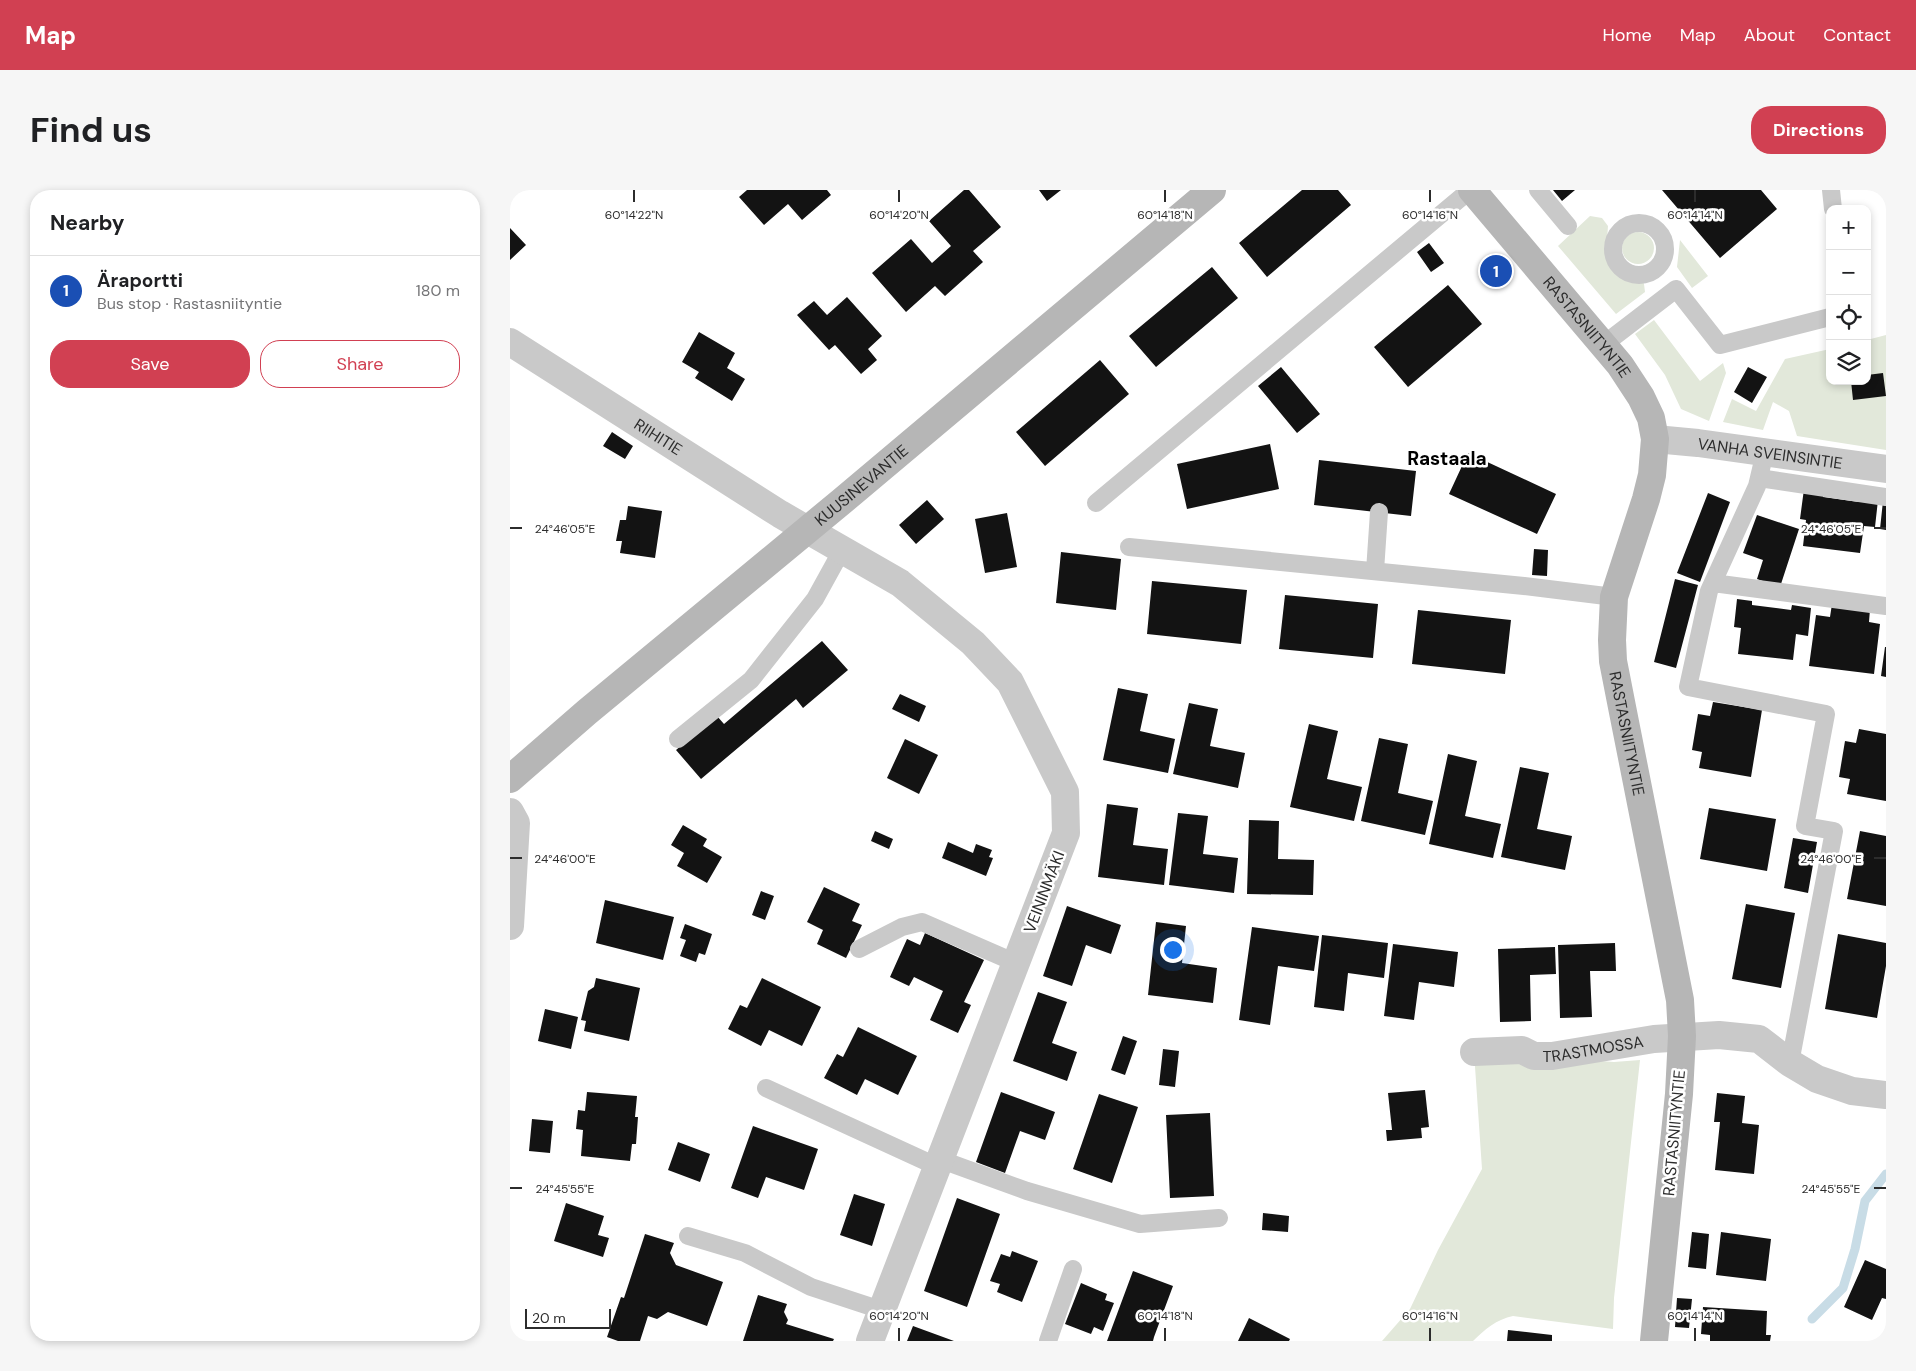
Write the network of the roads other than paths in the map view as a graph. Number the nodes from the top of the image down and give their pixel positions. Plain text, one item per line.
1 (1212, 190) edge
2 (1471, 190) edge
3 (1538, 190) edge
4 (1831, 190) edge
5 (1833, 205) edge
6 (1568, 226) dead end
7 (1658, 267) dead end
8 (1676, 289) junction
9 (1826, 318) edge
10 (510, 342) edge
11 (1603, 345) junction
12 (1656, 439) junction
13 (1765, 452) junction
14 (1886, 469) edge
15 (1759, 478) junction
16 (1886, 497) edge
17 (1096, 503) dead end
18 (1379, 512) dead end
19 (808, 530) junction
20 (1128, 547) dead end
21 (842, 550) junction
22 (1374, 571) junction
23 (1713, 583) junction
24 (1614, 597) junction
25 (1886, 606) edge
26 (678, 739) dead end
27 (510, 779) edge
28 (510, 812) edge
29 (510, 926) edge
30 (859, 949) dead end
31 (1016, 964) junction
32 (1682, 1036) junction
33 (1474, 1052) dead end
34 (1790, 1062) junction
35 (766, 1088) dead end
36 (1886, 1095) edge
37 (938, 1163) junction
38 (1219, 1218) dead end
39 (688, 1236) dead end
40 (1073, 1269) dead end
41 (880, 1310) junction
42 (870, 1341) edge
43 (1048, 1341) edge
44 (1654, 1341) edge

1 - 19 street, KUUSINEVANTIE
2 - 11 street, RASTASNIITYNTIE
2 - 17 lane
3 - 6 lane
4 - 5 lane
7 - 8 lane
8 - 9 lane
8 - 11 lane
10 - 19 street, RIIHITIE
11 - 12 street, RASTASNIITYNTIE
12 - 13 street, VANHA SVEINSINTIE
12 - 24 street, RASTASNIITYNTIE
13 - 14 street, VANHA SVEINSINTIE
13 - 15 lane
15 - 16 lane
15 - 23 lane
18 - 22 lane
19 - 21 street, VEININMÄKI
19 - 27 street, KUUSINEVANTIE
20 - 22 lane
21 - 26 lane
21 - 31 street, VEININMÄKI
22 - 24 lane
23 - 25 lane
23 - 34 lane
24 - 32 street, RASTASNIITYNTIE
28 - 29 street
30 - 31 lane
31 - 37 street, VEININMÄKI
32 - 33 street, TRASTMOSSA
32 - 34 street, TRASTMOSSA
32 - 44 street, RASTASNIITYNTIE
34 - 36 street, TRASTMOSSA
35 - 37 lane
37 - 38 lane
37 - 41 street, VEININMÄKI
39 - 41 lane
40 - 43 lane
41 - 42 street, VEININMÄKI

